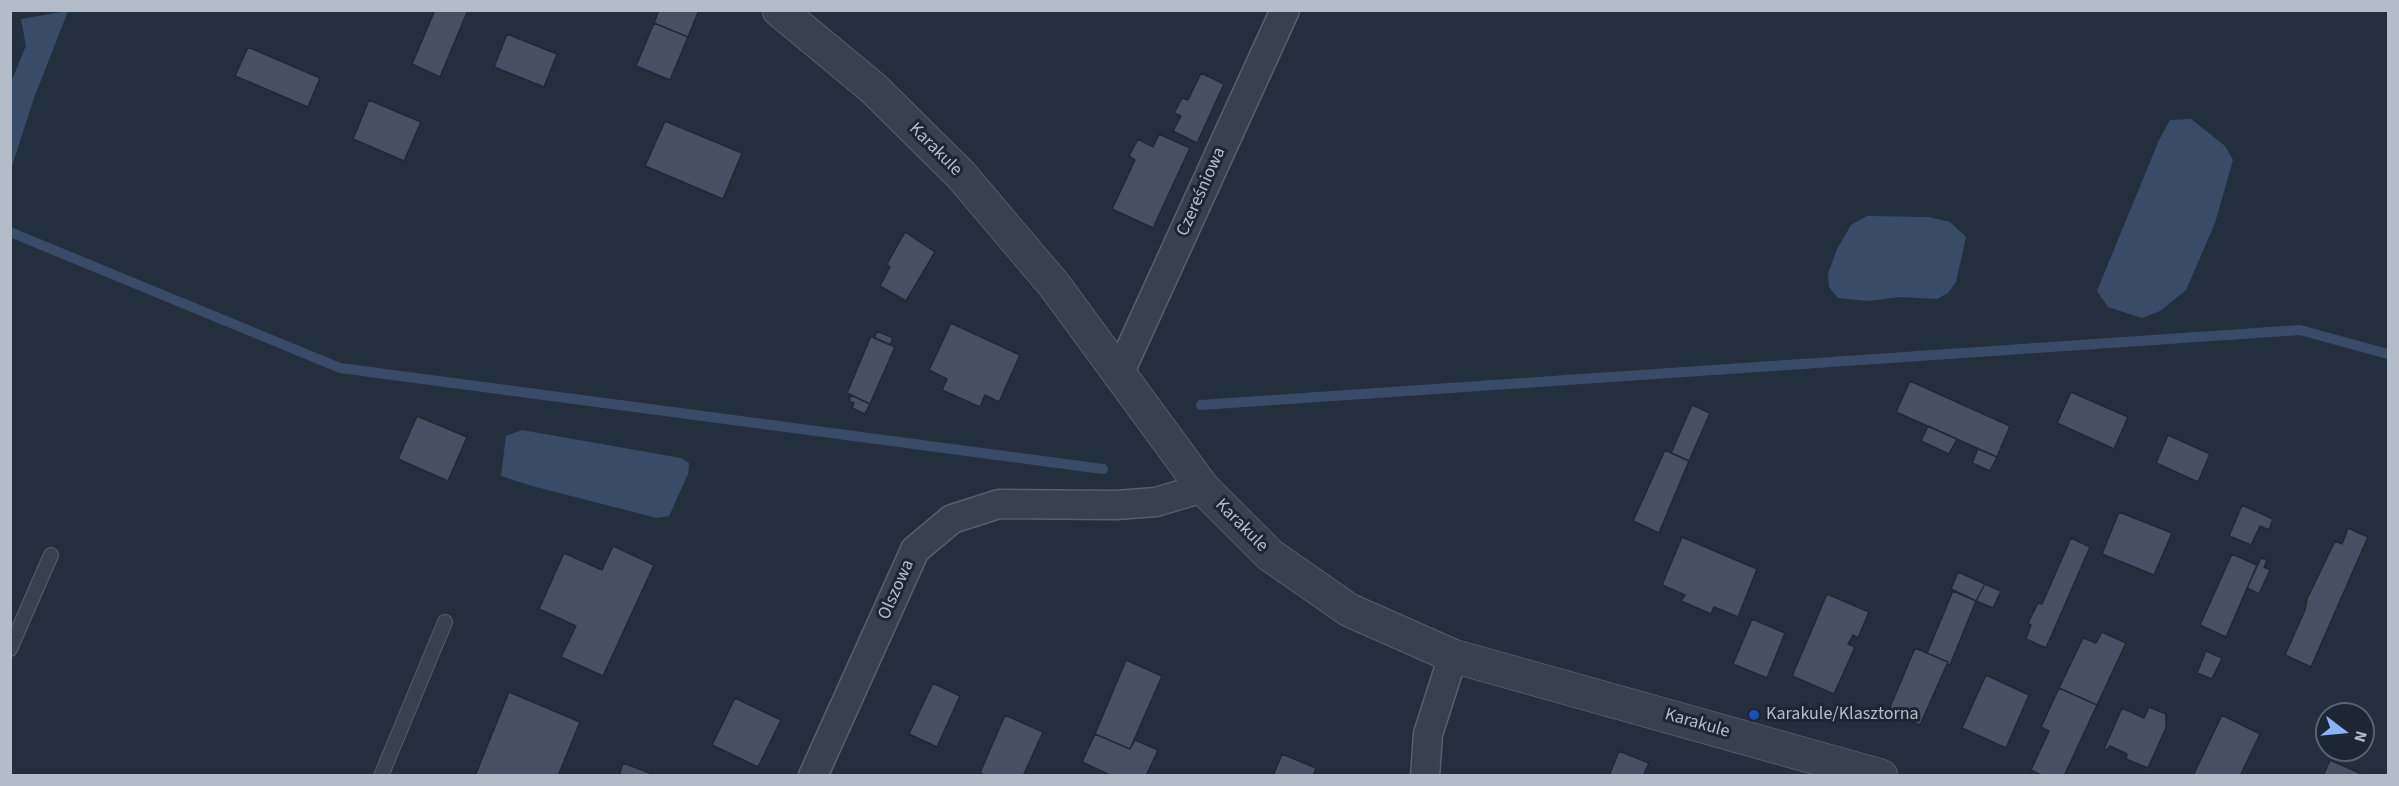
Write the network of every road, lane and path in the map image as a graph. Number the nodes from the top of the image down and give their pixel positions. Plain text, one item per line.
1 (779, 10) edge
2 (1285, 10) edge
3 (1119, 374) junction
4 (1203, 488) junction
5 (51, 555) dead end
6 (445, 622) dead end
7 (10, 649) edge
8 (1453, 656) junction
9 (381, 776) edge
10 (813, 776) edge
11 (1425, 776) edge
12 (1881, 776) edge

1 - 3 street, Karakule
2 - 3 street, Czereśniowa
3 - 4 street, Karakule
4 - 8 street, Karakule
4 - 10 street, Olszowa
5 - 7 lane
6 - 9 lane
8 - 11 street
8 - 12 street, Karakule

